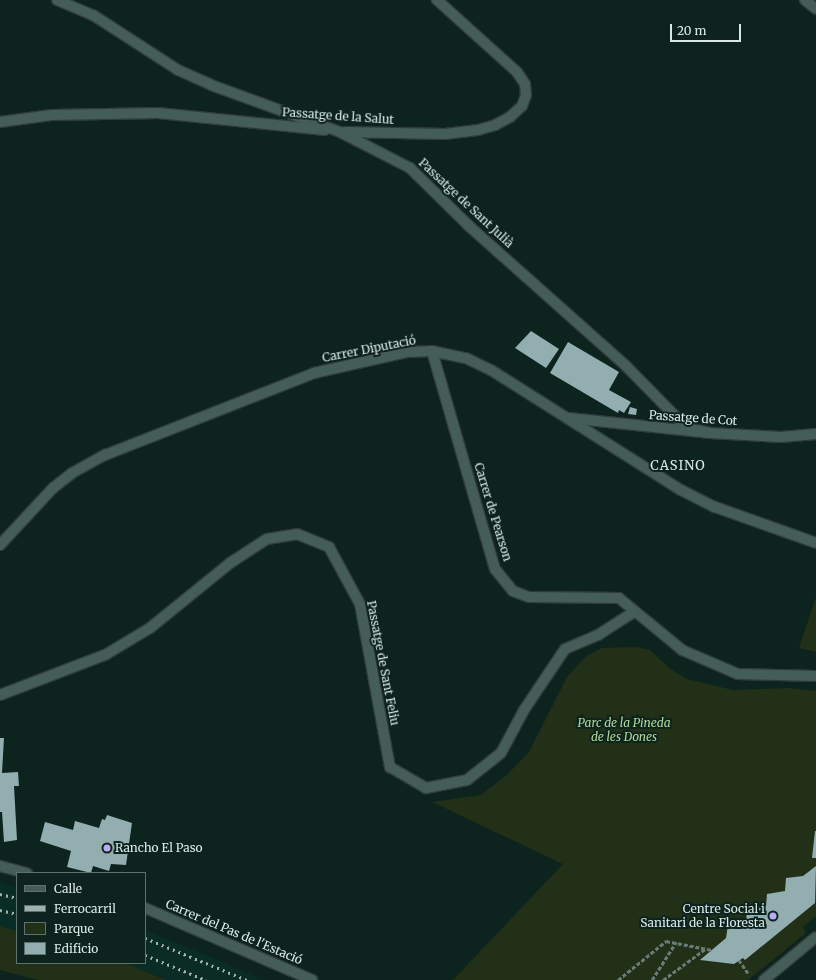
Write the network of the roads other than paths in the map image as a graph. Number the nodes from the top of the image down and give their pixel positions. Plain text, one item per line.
1 (57, 0) edge
2 (437, 0) edge
3 (805, 0) edge
4 (816, 9) edge
5 (0, 122) edge
6 (340, 132) junction
7 (432, 351) junction
8 (569, 418) junction
9 (710, 433) junction
10 (816, 434) edge
11 (816, 543) edge
12 (0, 545) edge
13 (634, 612) junction
14 (816, 676) edge
15 (0, 695) edge
16 (0, 866) edge
17 (23, 872) edge
18 (146, 908) edge
19 (816, 937) edge
20 (312, 980) edge
21 (764, 980) edge

1 - 6 street, Passatge de Sant Julià
2 - 6 street, Passatge de la Salut
3 - 4 street
5 - 6 street, Passatge de la Salut
6 - 9 street, Passatge de Sant Julià
7 - 8 street, Carrer Diputació
7 - 12 street, Carrer Diputació
7 - 13 street, Carrer de Pearson
8 - 9 street, Passatge de Cot
8 - 11 street, Carrer Diputació
9 - 10 street, Passatge de Cot
13 - 14 street, Carrer de Pearson
13 - 15 street, Passatge de Sant Feliu
16 - 17 street
18 - 20 street, Carrer del Pas de l'Estació
19 - 21 street

